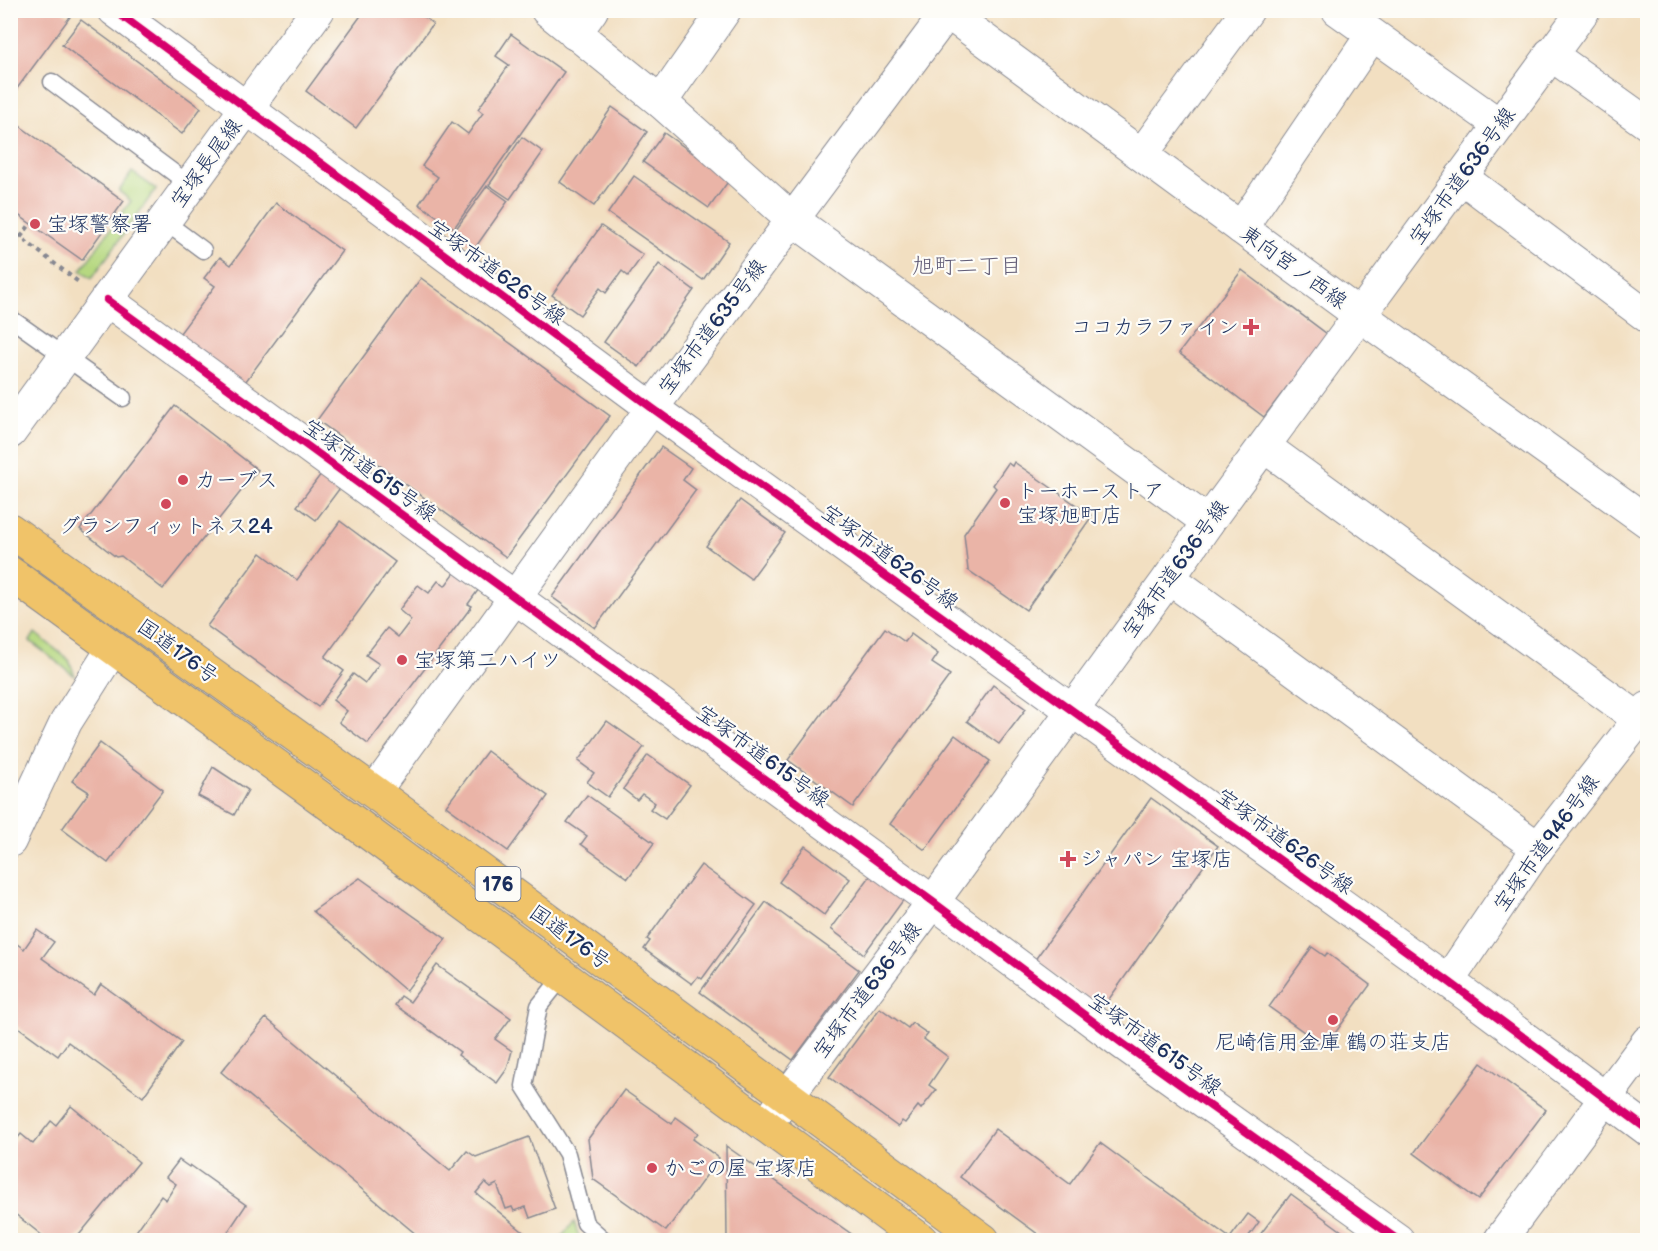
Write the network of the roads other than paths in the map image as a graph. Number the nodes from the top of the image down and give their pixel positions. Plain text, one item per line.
1 (114, 10) edge
2 (318, 10) edge
3 (547, 10) edge
4 (724, 10) edge
5 (1248, 10) edge
6 (1338, 10) edge
7 (1584, 10) edge
8 (947, 12) edge
9 (584, 22) edge
10 (1372, 34) junction
11 (1550, 54) junction
12 (52, 82) dead end
13 (661, 102) junction
14 (246, 108) junction
15 (1647, 124) edge
16 (1500, 125) junction
17 (1142, 154) junction
18 (1461, 177) junction
19 (190, 185) junction
20 (792, 219) junction
21 (164, 221) junction
22 (1241, 228) junction
23 (203, 250) dead end
24 (98, 295) junction
25 (1361, 316) junction
26 (1647, 317) edge
27 (10, 318) edge
28 (66, 356) junction
29 (123, 398) dead end
30 (652, 408) junction
31 (10, 432) edge
32 (1265, 447) junction
33 (1208, 522) junction
34 (1647, 522) edge
35 (10, 530) edge
36 (10, 573) edge
37 (1169, 578) junction
38 (514, 598) junction
39 (112, 648) junction
40 (1072, 711) junction
41 (1643, 714) edge
42 (374, 792) junction
43 (10, 841) edge
44 (1538, 848) junction
45 (933, 902) junction
46 (563, 976) junction
47 (1448, 981) junction
48 (1647, 1041) edge
49 (788, 1096) junction
50 (1604, 1099) junction
51 (765, 1125) junction
52 (1647, 1130) edge
53 (604, 1240) edge
54 (921, 1240) edge
55 (983, 1240) edge
56 (1398, 1240) edge
57 (1500, 1240) edge

1 - 14 street, 宝塚市道626号線
2 - 14 street, 宝塚長尾線
3 - 9 street
4 - 13 street
5 - 17 street
6 - 10 street
7 - 11 street, 宝塚市道636号線
8 - 17 street, 東向宮ノ西線
8 - 20 street, 宝塚市道635号線
9 - 13 street
10 - 16 street
10 - 22 street
11 - 15 street
11 - 16 street, 宝塚市道636号線
12 - 19 lane
13 - 20 street
14 - 19 street, 宝塚長尾線
14 - 30 street, 宝塚市道626号線
16 - 18 street, 宝塚市道636号線
17 - 22 street, 東向宮ノ西線
18 - 25 street, 宝塚市道636号線
18 - 26 street
19 - 21 street, 宝塚長尾線
20 - 30 street, 宝塚市道635号線
20 - 33 street
21 - 23 lane
21 - 24 street, 宝塚長尾線
22 - 25 street, 東向宮ノ西線
24 - 28 street, 宝塚長尾線
24 - 38 street, 宝塚市道615号線
25 - 32 street, 宝塚市道636号線
25 - 34 street, 東向宮ノ西線
27 - 28 lane
28 - 29 lane
28 - 31 street, 宝塚長尾線
30 - 38 street, 宝塚市道635号線
30 - 40 street, 宝塚市道626号線
32 - 33 street, 宝塚市道636号線
32 - 41 street
33 - 37 street, 宝塚市道636号線
35 - 42 highway, 国道176号 / 176
36 - 39 highway, 国道176号 / 176
37 - 40 street, 宝塚市道636号線
37 - 44 street
38 - 42 street, 宝塚市道635号線
38 - 45 street, 宝塚市道615号線
39 - 43 street
39 - 46 highway, 国道176号 / 176
40 - 45 street, 宝塚市道636号線
40 - 47 street, 宝塚市道626号線
41 - 44 street, 宝塚市道946号線
42 - 49 highway, 国道176号 / 176
44 - 47 street, 宝塚市道946号線
45 - 49 street, 宝塚市道636号線
45 - 56 street, 宝塚市道615号線
46 - 51 highway, 国道176号 / 176
46 - 53 lane
47 - 50 street, 宝塚市道626号線
48 - 50 street
49 - 51 street, 宝塚市道636号線
49 - 55 highway, 国道176号 / 176
50 - 52 street, 宝塚市道626号線
50 - 57 street
51 - 54 highway, 国道176号 / 176

